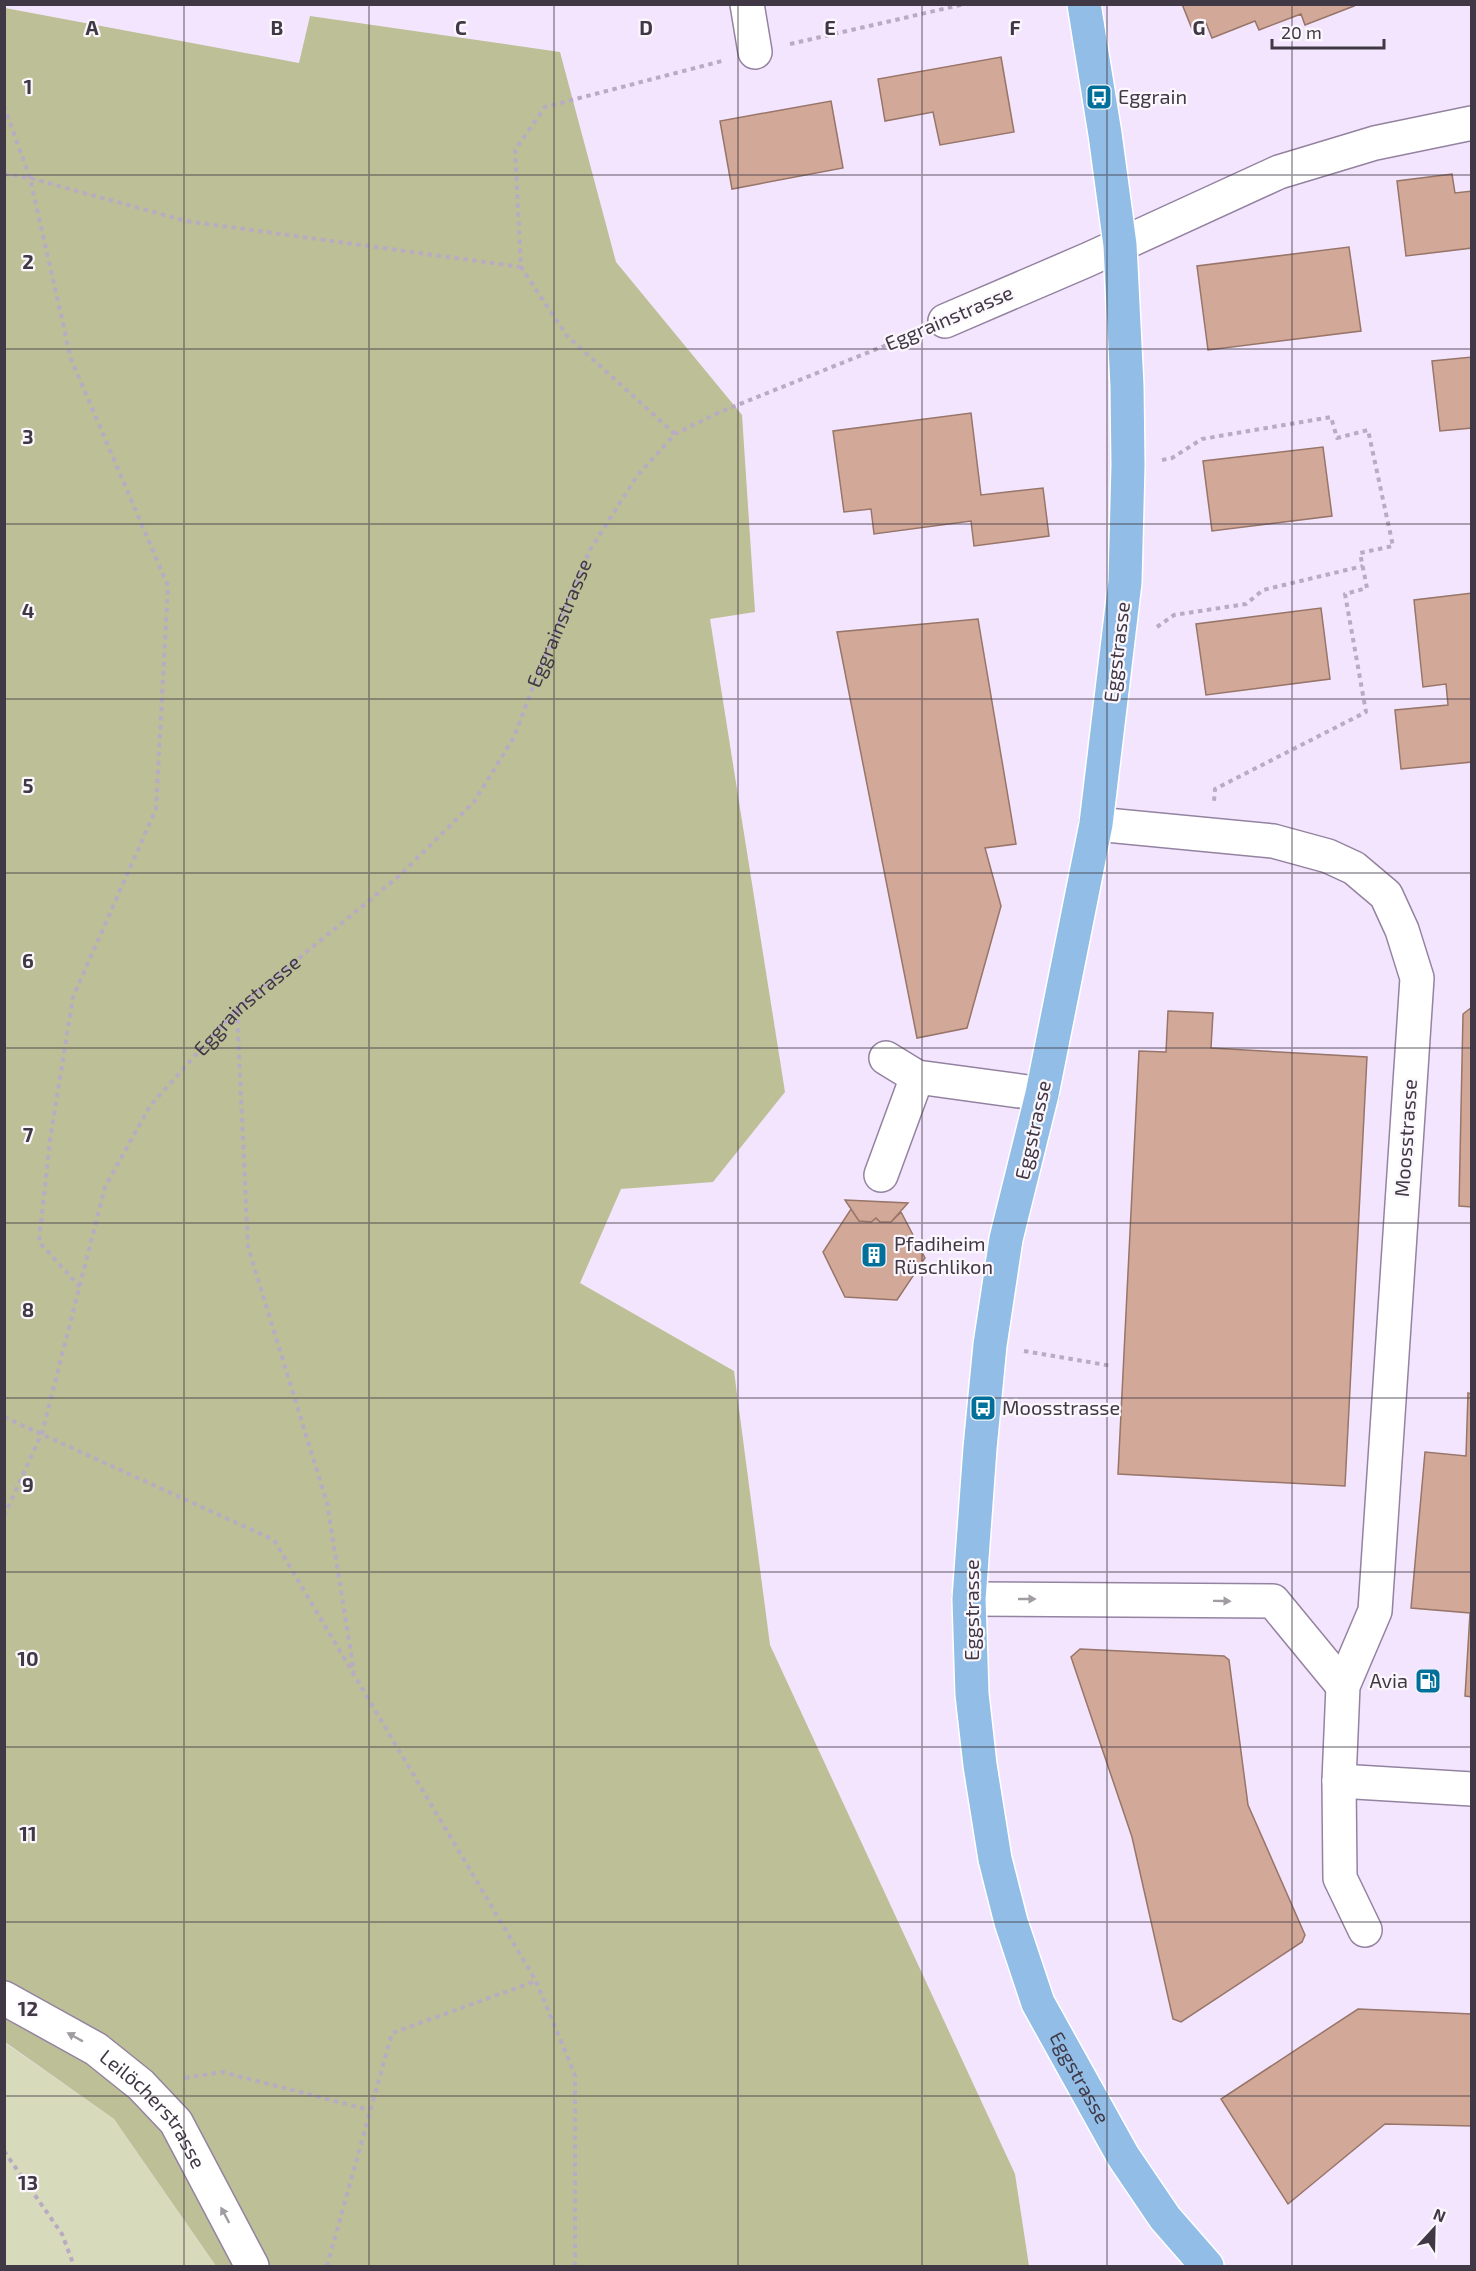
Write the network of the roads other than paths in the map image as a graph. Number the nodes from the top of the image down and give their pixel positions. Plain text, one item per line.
1 (747, 4) edge
2 (1084, 4) edge
3 (755, 52) road end
4 (1472, 123) edge
5 (1120, 245) junction
6 (945, 321) road end
7 (1096, 824) junction
8 (886, 1058) dead end
9 (917, 1077) junction
10 (1042, 1094) junction
11 (881, 1175) dead end
12 (969, 1599) junction
13 (1343, 1686) junction
14 (1339, 1781) junction
15 (1472, 1789) edge
16 (1365, 1930) dead end
17 (4, 1998) edge
18 (1165, 2218) junction
19 (252, 2266) edge
20 (1179, 2266) edge
21 (1207, 2266) edge

1 - 3 street
2 - 5 main road, Eggstrasse
4 - 5 street, Eggrainstrasse
5 - 6 street, Eggrainstrasse
5 - 7 main road, Eggstrasse
7 - 10 main road, Eggstrasse
7 - 13 street, Moosstrasse
8 - 9 street
9 - 10 street
9 - 11 street
10 - 12 main road, Eggstrasse
12 -> 13 street
12 - 18 main road, Eggstrasse
13 - 14 street
14 - 15 street
14 - 16 street
19 -> 17 street, Leilöcherstrasse
18 - 20 main road, Eggstrasse
18 - 21 main road, Eggstrasse

